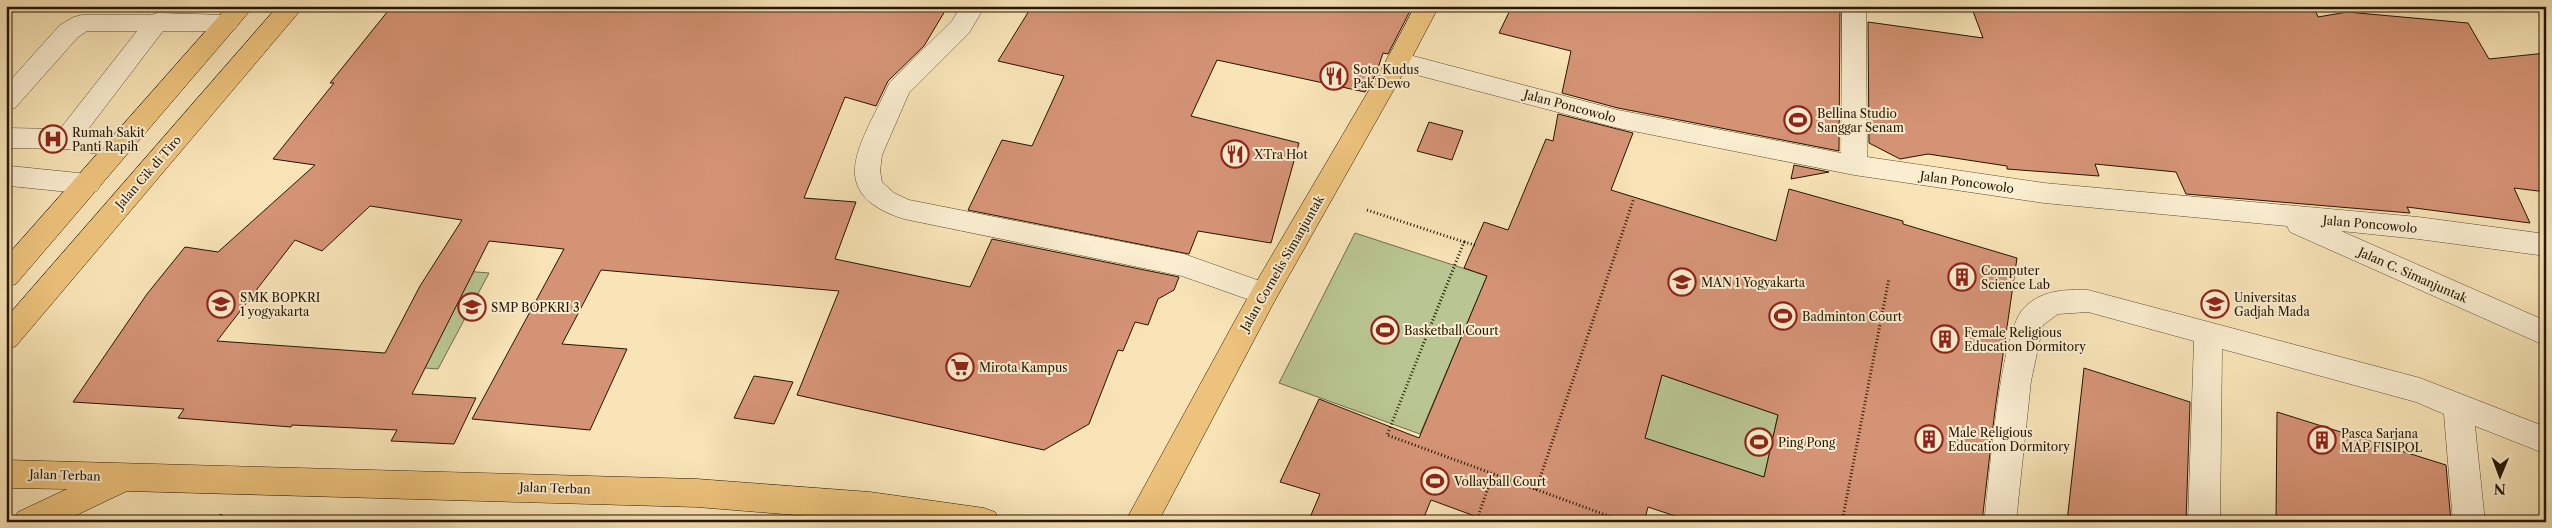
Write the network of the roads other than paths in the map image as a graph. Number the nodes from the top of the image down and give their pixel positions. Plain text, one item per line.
1 (292, 6) edge
2 (973, 6) edge
3 (1427, 6) edge
4 (1854, 6) edge
5 (187, 14) edge
6 (235, 15) edge
7 (158, 22) junction
8 (1398, 61) junction
9 (6, 102) edge
10 (40, 137) junction
11 (6, 138) edge
12 (66, 138) junction
13 (118, 147) junction
14 (1854, 165) junction
15 (8, 178) edge
16 (88, 184) junction
17 (2280, 216) junction
18 (2546, 245) edge
19 (6, 276) edge
20 (1264, 294) junction
21 (2208, 334) junction
22 (2546, 334) edge
23 (6, 338) edge
24 (2458, 406) junction
25 (2546, 441) edge
26 (6, 474) edge
27 (124, 477) junction
28 (29, 522) edge
29 (984, 522) edge
30 (1141, 522) edge
31 (2000, 522) edge
32 (2204, 522) edge
33 (2469, 522) edge

1 - 23 main road, Jalan Cik di Tiro
2 - 20 street
3 - 8 main road, Jalan Cornelis Simanjuntak
4 - 14 street
5 - 6 street
5 - 7 street
6 - 13 main road
7 - 9 street
7 - 12 street
8 - 14 street, Jalan Poncowolo
8 - 20 main road, Jalan Cornelis Simanjuntak
10 - 11 street
10 - 12 street
10 - 15 street
12 - 13 street
13 - 16 main road
14 - 17 street, Jalan Poncowolo
15 - 16 street
16 - 19 main road
17 - 18 street, Jalan Poncowolo
17 - 22 street, Jalan C. Simanjuntak
20 - 30 main road, Jalan Cornelis Simanjuntak
21 - 24 street
21 - 31 street
21 - 32 street
24 - 25 street
24 - 33 street
26 - 27 main road, Jalan Terban
27 - 28 main road, Jalan Terban
27 - 29 main road, Jalan Terban

